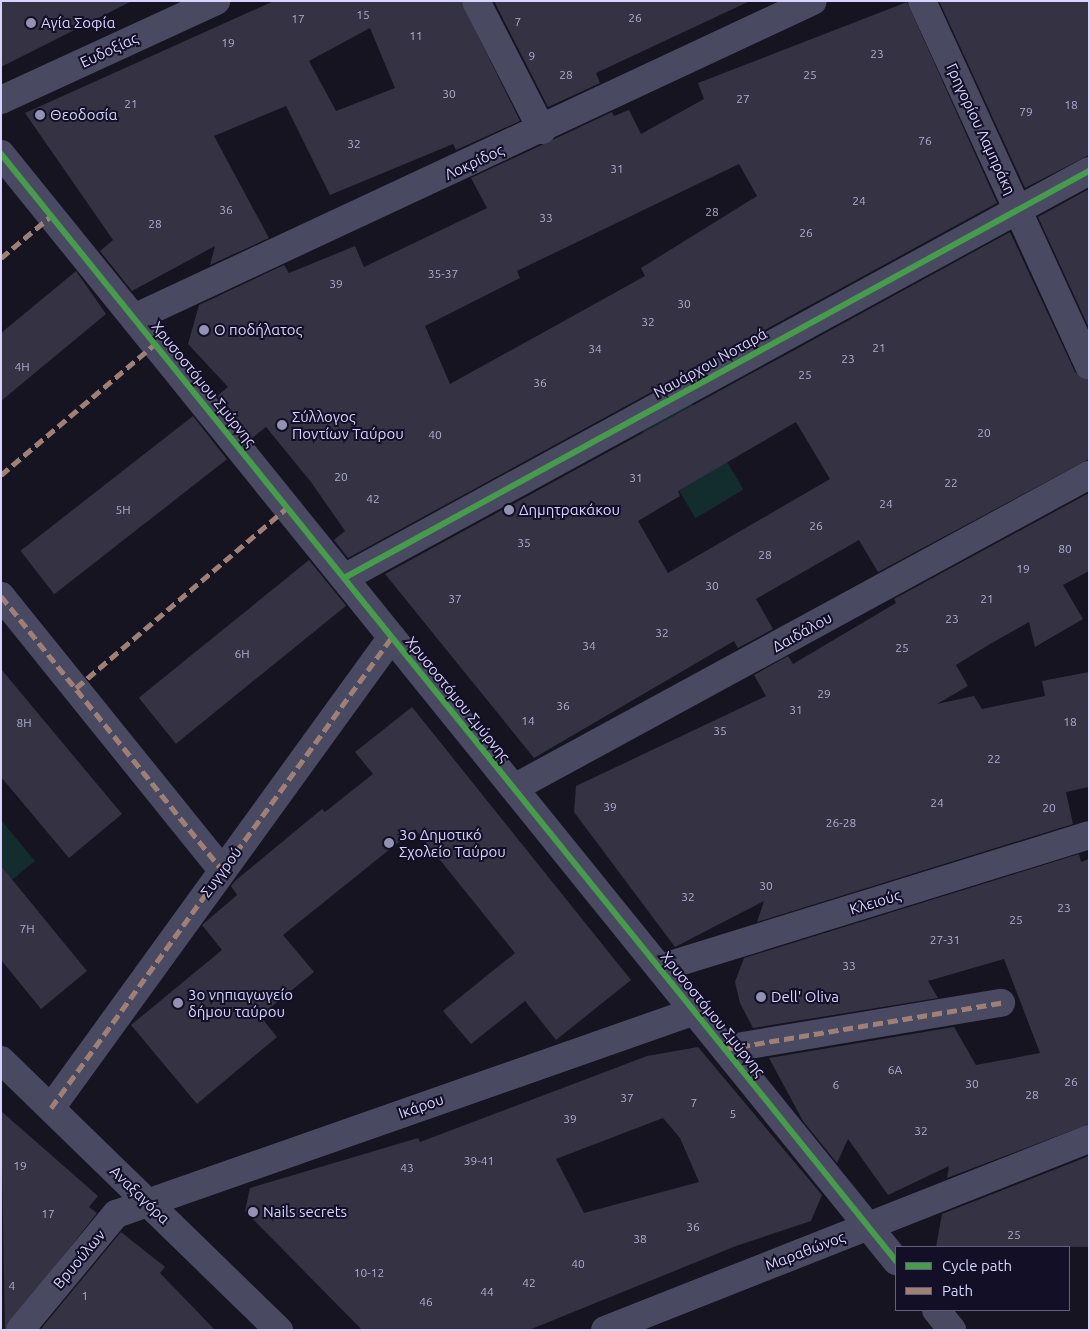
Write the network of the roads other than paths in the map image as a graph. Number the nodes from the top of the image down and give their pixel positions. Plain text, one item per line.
1 (216, 1) edge
2 (476, 1) edge
3 (813, 1) edge
4 (922, 1) edge
5 (1, 100) edge
6 (542, 130) junction
7 (1, 154) edge
8 (1089, 171) edge
9 (1017, 209) junction
10 (134, 318) junction
11 (1089, 366) edge
12 (1089, 475) edge
13 (344, 578) junction
14 (1, 596) edge
15 (392, 637) junction
16 (514, 788) junction
17 (1089, 835) edge
18 (222, 870) junction
19 (660, 968) junction
20 (1000, 1003) dead end
21 (695, 1011) junction
22 (725, 1050) junction
23 (1, 1060) edge
24 (51, 1108) junction
25 (1089, 1138) edge
26 (148, 1202) junction
27 (868, 1226) junction
28 (895, 1260) edge
29 (937, 1311) edge
30 (20, 1330) edge
31 (279, 1330) edge
32 (605, 1330) edge
33 (952, 1330) edge

1 - 5 street, Ευδοξίας
2 - 6 street
3 - 6 street, Λοκρίδος
4 - 9 street, Γρηγορίου Λαμπράκη
6 - 10 street, Λοκρίδος
7 - 10 street, Χρυσοστόμου Σμύρνης
8 - 9 street, Ναυάρχου Νοταρά
9 - 11 street, Γρηγορίου Λαμπράκη
9 - 13 street, Ναυάρχου Νοταρά
10 - 13 street, Χρυσοστόμου Σμύρνης
12 - 16 street, Δαιδάλου
13 - 15 street, Χρυσοστόμου Σμύρνης
14 - 18 street
15 - 16 street, Χρυσοστόμου Σμύρνης
15 - 18 street, Συγγρού
16 - 19 street, Χρυσοστόμου Σμύρνης
17 - 19 street, Κλειούς
18 - 24 street, Συγγρού
19 - 21 street, Χρυσοστόμου Σμύρνης
20 - 22 street
21 - 22 street, Χρυσοστόμου Σμύρνης
21 - 26 street, Ικάρου
22 - 27 street, Χρυσοστόμου Σμύρνης
23 - 24 street, Αναξαγόρα
24 - 26 street, Αναξαγόρα
25 - 27 street, Μαραθώνος
26 - 30 street, Βρυούλων
26 - 31 street, Αναξαγόρα
27 - 28 street, Χρυσοστόμου Σμύρνης
27 - 32 street, Μαραθώνος
29 - 33 street

